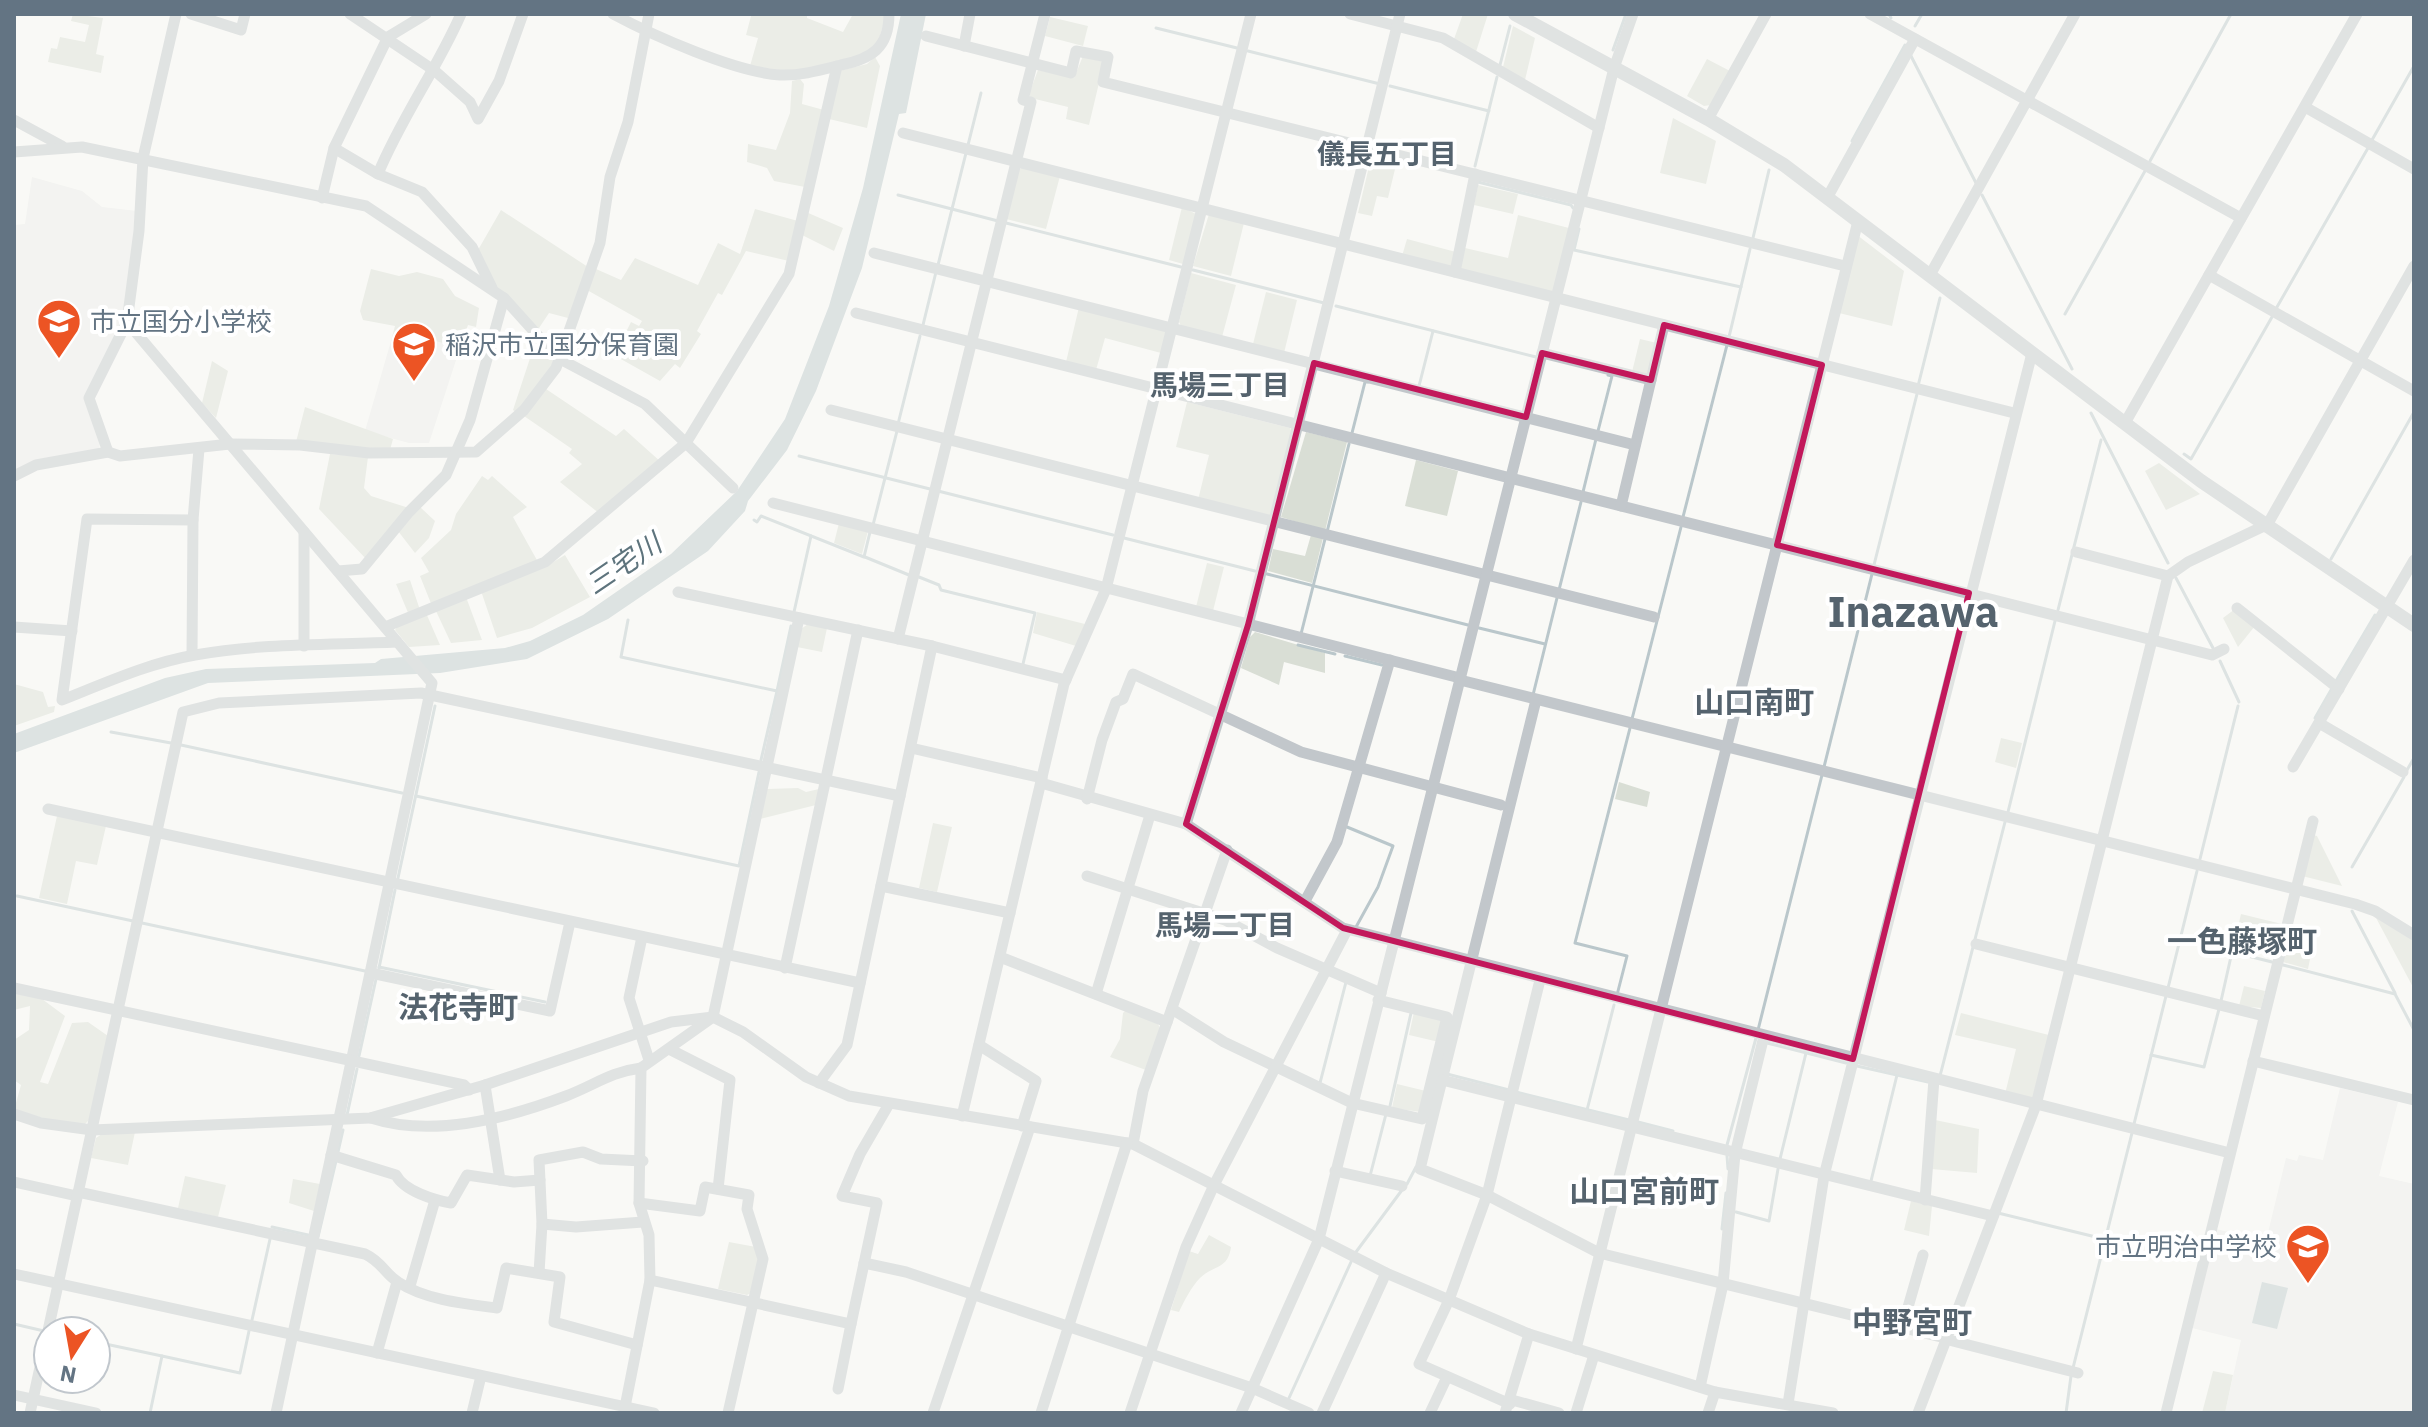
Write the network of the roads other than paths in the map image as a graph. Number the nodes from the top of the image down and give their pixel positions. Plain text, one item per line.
1 (176, 14) edge
2 (191, 14) edge
3 (245, 14) edge
4 (350, 14) edge
5 (426, 14) edge
6 (461, 14) edge
7 (523, 14) edge
8 (613, 14) edge
9 (649, 14) edge
10 (889, 14) edge
11 (970, 14) edge
12 (1045, 14) edge
13 (1251, 14) edge
14 (1350, 14) edge
15 (1515, 14) edge
16 (1633, 14) edge
17 (1766, 14) edge
18 (1870, 14) edge
19 (2075, 14) edge
20 (2357, 14) edge
21 (1399, 19) edge
22 (1535, 19) edge
23 (645, 31) junction
24 (926, 36) dead end
25 (388, 37) junction
26 (1915, 39) junction
27 (964, 46) junction
28 (1032, 63) junction
29 (837, 66) junction
30 (1614, 68) junction
31 (435, 71) junction
32 (2027, 100) junction
33 (2305, 107) junction
34 (1227, 113) junction
35 (1708, 119) junction
36 (14, 120) edge
37 (1599, 128) junction
38 (903, 133) dead end
39 (62, 147) junction
40 (334, 148) junction
41 (1369, 148) junction
42 (14, 152) edge
43 (143, 158) junction
44 (1016, 161) junction
45 (2414, 169) edge
46 (378, 174) junction
47 (1475, 174) junction
48 (322, 198) junction
49 (1827, 198) junction
50 (1580, 201) junction
51 (1202, 208) junction
52 (2241, 218) junction
53 (1858, 221) junction
54 (1344, 244) junction
55 (874, 253) dead end
56 (1845, 266) junction
57 (2414, 266) edge
58 (1455, 272) junction
59 (1930, 275) junction
60 (2209, 275) junction
61 (987, 281) junction
62 (498, 294) junction
63 (1556, 297) junction
64 (856, 313) dead end
65 (127, 322) junction
66 (1664, 325) junction
67 (1172, 328) junction
68 (972, 342) junction
69 (1542, 353) junction
70 (2032, 353) junction
71 (558, 358) junction
72 (2360, 360) junction
73 (1314, 363) junction
74 (1822, 365) junction
75 (1651, 380) junction
76 (1157, 389) junction
77 (2414, 391) edge
78 (831, 410) dead end
79 (2014, 413) junction
80 (1526, 417) junction
81 (2125, 423) junction
82 (1299, 425) junction
83 (947, 440) junction
84 (686, 443) junction
85 (230, 444) junction
86 (1635, 445) junction
87 (199, 449) junction
88 (108, 452) junction
89 (457, 452) junction
90 (14, 476) edge
91 (1511, 478) junction
92 (1132, 486) junction
93 (733, 488) dead end
94 (773, 503) dead end
95 (1621, 506) junction
96 (193, 520) junction
97 (1274, 522) junction
98 (2265, 526) junction
99 (304, 532) junction
100 (922, 542) junction
101 (1777, 545) junction
102 (2076, 552) dead end
103 (2414, 560) edge
104 (338, 571) junction
105 (1486, 576) junction
106 (2168, 576) junction
107 (1106, 589) junction
108 (678, 592) dead end
109 (1969, 593) junction
110 (2237, 608) dead end
111 (2387, 608) junction
112 (1654, 617) dead end
113 (799, 618) junction
114 (1248, 625) junction
115 (2414, 625) edge
116 (14, 627) edge
117 (385, 627) junction
118 (858, 630) junction
119 (72, 631) junction
120 (898, 639) junction
121 (2152, 639) junction
122 (397, 642) junction
123 (304, 646) junction
124 (932, 646) junction
125 (2224, 649) dead end
126 (192, 655) junction
127 (1390, 660) junction
128 (1460, 679) junction
129 (1066, 680) junction
130 (2339, 689) junction
131 (430, 695) junction
132 (1536, 700) junction
133 (1221, 714) junction
134 (2319, 723) junction
135 (1727, 747) junction
136 (911, 748) junction
137 (766, 767) junction
138 (2293, 767) dead end
139 (1359, 768) junction
140 (2403, 772) dead end
141 (826, 780) junction
142 (1041, 781) junction
143 (1433, 788) junction
144 (1919, 795) junction
145 (900, 796) junction
146 (1087, 799) junction
147 (1501, 805) dead end
148 (48, 809) dead end
149 (1150, 815) junction
150 (2313, 821) dead end
151 (1186, 824) junction
152 (156, 832) junction
153 (2102, 841) junction
154 (1227, 850) junction
155 (1087, 876) dead end
156 (390, 883) junction
157 (881, 886) junction
158 (1129, 889) junction
159 (2296, 889) junction
160 (1305, 901) junction
161 (1010, 913) junction
162 (1204, 915) junction
163 (570, 922) junction
164 (1347, 930) junction
165 (2414, 935) edge
166 (642, 937) junction
167 (1393, 943) junction
168 (1976, 944) dead end
169 (726, 955) junction
170 (1000, 957) junction
171 (1471, 963) junction
172 (785, 968) junction
173 (2070, 968) junction
174 (1328, 970) junction
175 (371, 973) junction
176 (1540, 980) junction
177 (860, 983) junction
178 (14, 988) edge
179 (1096, 994) junction
180 (1380, 996) junction
181 (1172, 1009) junction
182 (1661, 1010) junction
183 (117, 1011) junction
184 (2264, 1016) junction
185 (713, 1017) junction
186 (1167, 1022) junction
187 (640, 1032) junction
188 (1764, 1036) junction
189 (979, 1045) junction
190 (669, 1049) junction
191 (1853, 1059) junction
192 (352, 1061) junction
193 (2253, 1061) junction
194 (645, 1064) junction
195 (1275, 1066) junction
196 (1934, 1079) junction
197 (1442, 1080) junction
198 (819, 1083) junction
199 (485, 1085) junction
200 (469, 1090) junction
201 (1511, 1096) junction
202 (2414, 1100) edge
203 (1352, 1103) junction
204 (889, 1104) junction
205 (2036, 1105) junction
206 (14, 1114) edge
207 (962, 1116) junction
208 (370, 1118) junction
209 (492, 1118) junction
210 (339, 1122) junction
211 (1026, 1126) junction
212 (1630, 1127) junction
213 (92, 1130) junction
214 (1130, 1144) junction
215 (2230, 1153) junction
216 (1735, 1154) junction
217 (331, 1155) junction
218 (643, 1161) junction
219 (1335, 1171) junction
220 (1824, 1176) junction
221 (500, 1180) junction
222 (540, 1180) junction
223 (14, 1182) edge
224 (1214, 1185) junction
225 (1402, 1186) dead end
226 (718, 1189) junction
227 (78, 1194) junction
228 (1487, 1195) junction
229 (435, 1200) junction
230 (1925, 1200) junction
231 (639, 1203) junction
232 (1993, 1216) junction
233 (643, 1222) junction
234 (542, 1224) junction
235 (1319, 1239) junction
236 (313, 1242) junction
237 (1599, 1253) junction
238 (1923, 1255) dead end
239 (864, 1263) junction
240 (539, 1273) junction
241 (1386, 1273) junction
242 (14, 1274) edge
243 (650, 1280) junction
244 (397, 1282) junction
245 (58, 1284) junction
246 (1723, 1284) junction
247 (410, 1286) junction
248 (973, 1295) junction
249 (1449, 1300) junction
250 (753, 1302) junction
251 (1803, 1304) junction
252 (851, 1324) junction
253 (1068, 1326) junction
254 (1902, 1328) junction
255 (1529, 1334) junction
256 (293, 1335) junction
257 (1945, 1339) junction
258 (637, 1345) junction
259 (1576, 1349) junction
260 (377, 1353) junction
261 (1150, 1354) junction
262 (1594, 1355) junction
263 (2078, 1373) dead end
264 (481, 1376) junction
265 (1447, 1377) junction
266 (1700, 1387) junction
267 (1252, 1388) junction
268 (838, 1389) dead end
269 (1715, 1392) junction
270 (14, 1395) edge
271 (33, 1399) junction
272 (1788, 1404) junction
273 (1509, 1406) edge
274 (625, 1407) junction
275 (30, 1413) edge
276 (96, 1413) edge
277 (276, 1413) edge
278 (472, 1413) edge
279 (654, 1413) edge
280 (728, 1413) edge
281 (933, 1413) edge
282 (1041, 1413) edge
283 (1130, 1413) edge
284 (1241, 1413) edge
285 (1309, 1413) edge
286 (1322, 1413) edge
287 (1430, 1413) edge
288 (1559, 1413) edge
289 (1576, 1413) edge
290 (1708, 1413) edge
291 (1833, 1413) edge
292 (1918, 1413) edge
293 (2166, 1413) edge

1 - 43 street
2 - 3 street
4 - 25 street
5 - 25 street
6 - 31 street
7 - 31 street
8 - 23 street
9 - 23 street
10 - 29 street
11 - 27 street
12 - 28 street
13 - 34 street
14 - 21 street
15 - 22 street
16 - 30 street
17 - 35 street
18 - 26 street
19 - 32 street
20 - 33 street
21 - 37 street
21 - 41 street
22 - 30 street
23 - 29 street
23 - 71 street
24 - 27 street
25 - 31 street
25 - 40 street
26 - 32 street
26 - 49 street
27 - 28 street
28 - 34 street
28 - 44 street
29 - 84 street
30 - 35 street
30 - 37 street
31 - 46 street
32 - 52 street
32 - 59 street
33 - 45 street
33 - 52 street
34 - 41 street
34 - 51 street
35 - 49 street
36 - 39 street
37 - 50 street
38 - 44 street
39 - 42 street
39 - 43 street
40 - 46 street
40 - 48 street
41 - 47 street
41 - 54 street
43 - 48 street
43 - 65 street
44 - 51 street
44 - 61 street
46 - 62 street
47 - 50 street
47 - 58 street
48 - 62 street
49 - 53 street
50 - 56 street
50 - 63 street
51 - 54 street
51 - 67 street
52 - 60 street
53 - 56 street
53 - 59 street
54 - 58 street
54 - 73 street
55 - 61 street
56 - 74 street
57 - 72 street
58 - 63 street
59 - 70 street
60 - 72 street
60 - 81 street
61 - 67 street
61 - 68 street
62 - 71 street
62 - 89 street
63 - 66 street
63 - 69 street
64 - 68 street
65 - 85 street
65 - 88 street
66 - 74 street
66 - 75 street
67 - 73 street
67 - 76 street
68 - 76 street
68 - 83 street
69 - 75 street
69 - 80 street
70 - 79 street
70 - 81 street
71 - 84 street
71 - 89 street
72 - 77 street
72 - 98 street
73 - 80 street
73 - 82 street
74 - 79 street
74 - 101 street
75 - 86 street
76 - 82 street
76 - 92 street
78 - 83 street
79 - 109 street
80 - 86 street
80 - 91 street
81 - 98 street
82 - 91 street
82 - 97 street
83 - 92 street
83 - 100 street
84 - 93 street
84 - 117 street
85 - 87 street
85 - 89 street
85 - 99 street
86 - 95 street
87 - 88 street
87 - 96 street
88 - 90 street
89 - 104 street
91 - 95 street
91 - 105 street
92 - 97 street
92 - 107 street
94 - 100 street
95 - 101 street
96 - 119 street
96 - 126 street
97 - 105 street
97 - 114 street
98 - 106 street
98 - 111 street
99 - 104 street
99 - 123 street
100 - 107 street
100 - 120 street
101 - 109 street
101 - 135 street
102 - 106 street
103 - 111 street
104 - 117 street
105 - 112 street
105 - 128 street
106 - 121 street
107 - 114 street
107 - 129 street
108 - 113 street
109 - 121 street
109 - 144 street
110 - 130 street
111 - 115 street
111 - 130 street
113 - 118 street
113 - 137 street
114 - 127 street
114 - 133 street
116 - 119 street
117 - 122 street
118 - 120 street
118 - 141 street
119 - 126 street
120 - 124 street
121 - 125 street
121 - 153 street
122 - 123 street
122 - 131 street
123 - 126 street
124 - 129 street
124 - 136 street
127 - 128 street
127 - 139 street
128 - 132 street
128 - 143 street
129 - 142 street
130 - 134 street
131 - 137 street
131 - 152 street
131 - 156 street
132 - 135 street
132 - 171 street
133 - 139 street
133 - 146 street
133 - 151 street
134 - 138 street
134 - 140 street
135 - 144 street
135 - 182 street
136 - 142 street
136 - 145 street
137 - 141 street
137 - 169 street
139 - 143 street
139 - 160 street
141 - 145 street
141 - 172 street
142 - 146 street
142 - 161 street
143 - 147 street
143 - 167 street
144 - 153 street
144 - 191 street
145 - 157 street
146 - 149 street
148 - 152 street
149 - 151 street
149 - 158 street
150 - 159 street
151 - 154 street
152 - 156 street
152 - 183 street
153 - 159 street
153 - 173 street
154 - 160 street
154 - 162 street
155 - 158 street
156 - 163 street
156 - 175 street
157 - 161 street
157 - 177 street
158 - 162 street
158 - 179 street
159 - 165 street
159 - 184 street
160 - 164 street
161 - 170 street
162 - 174 street
162 - 181 street
163 - 166 street
163 - 175 street
164 - 167 street
164 - 174 street
166 - 169 street
166 - 187 street
167 - 171 street
167 - 180 street
168 - 173 street
169 - 172 street
169 - 185 street
170 - 179 street
170 - 189 street
171 - 176 street
171 - 197 street
172 - 177 street
173 - 184 street
173 - 205 street
174 - 180 street
174 - 195 street
175 - 192 street
176 - 182 street
176 - 201 street
177 - 198 street
178 - 183 street
179 - 186 street
180 - 203 street
180 - 203 street
181 - 186 street
181 - 195 street
182 - 188 street
182 - 212 street
183 - 192 street
183 - 213 street
184 - 193 street
185 - 187 street
185 - 190 street
185 - 198 street
186 - 214 street
187 - 194 street
187 - 199 street
188 - 191 street
188 - 216 street
189 - 207 street
189 - 211 street
190 - 194 street
190 - 226 street
191 - 196 street
191 - 220 street
192 - 200 street
192 - 210 street
193 - 202 street
193 - 215 street
194 - 209 street
194 - 218 street
195 - 203 street
195 - 224 street
196 - 205 street
196 - 230 street
197 - 201 street
197 - 228 street
198 - 204 street
199 - 200 street
199 - 209 street
200 - 208 street
201 - 212 street
201 - 228 street
203 - 219 street
204 - 207 street
204 - 239 street
205 - 215 street
205 - 232 street
206 - 213 street
207 - 211 street
208 - 209 street
208 - 210 street
209 - 221 street
210 - 213 street
210 - 217 street
211 - 214 street
211 - 248 street
212 - 216 street
212 - 237 street
213 - 227 street
214 - 224 street
214 - 253 street
215 - 293 street
216 - 220 street
216 - 246 street
217 - 229 street
217 - 236 street
218 - 222 street
218 - 231 street
219 - 225 street
219 - 235 street
220 - 230 street
220 - 251 street
221 - 222 street
221 - 229 street
222 - 234 street
223 - 227 street
224 - 235 street
224 - 261 street
226 - 231 street
226 - 250 street
227 - 236 street
227 - 245 street
228 - 237 street
228 - 249 street
229 - 247 street
230 - 232 street
231 - 233 street
232 - 257 street
233 - 234 street
233 - 243 street
234 - 240 street
235 - 241 street
235 - 267 street
236 - 244 street
236 - 256 street
237 - 246 street
237 - 259 street
238 - 254 street
239 - 248 street
239 - 252 street
240 - 247 street
240 - 258 street
241 - 249 street
241 - 286 street
242 - 245 street
243 - 250 street
243 - 258 street
244 - 247 street
244 - 260 street
245 - 256 street
245 - 271 street
246 - 251 street
246 - 266 street
248 - 253 street
248 - 281 street
249 - 255 street
249 - 265 street
250 - 252 street
250 - 280 street
251 - 254 street
251 - 272 street
252 - 268 street
253 - 261 street
253 - 282 street
254 - 257 street
255 - 259 street
255 - 273 street
256 - 260 street
256 - 277 street
257 - 263 street
257 - 292 street
258 - 274 street
259 - 262 street
260 - 264 street
261 - 267 street
261 - 283 street
262 - 266 street
262 - 289 street
264 - 274 street
264 - 278 street
265 - 273 street
265 - 287 street
266 - 269 street
267 - 284 street
267 - 285 street
269 - 272 street
269 - 290 street
270 - 271 street
271 - 275 street
271 - 276 street
272 - 291 street
273 - 288 street
274 - 279 street

